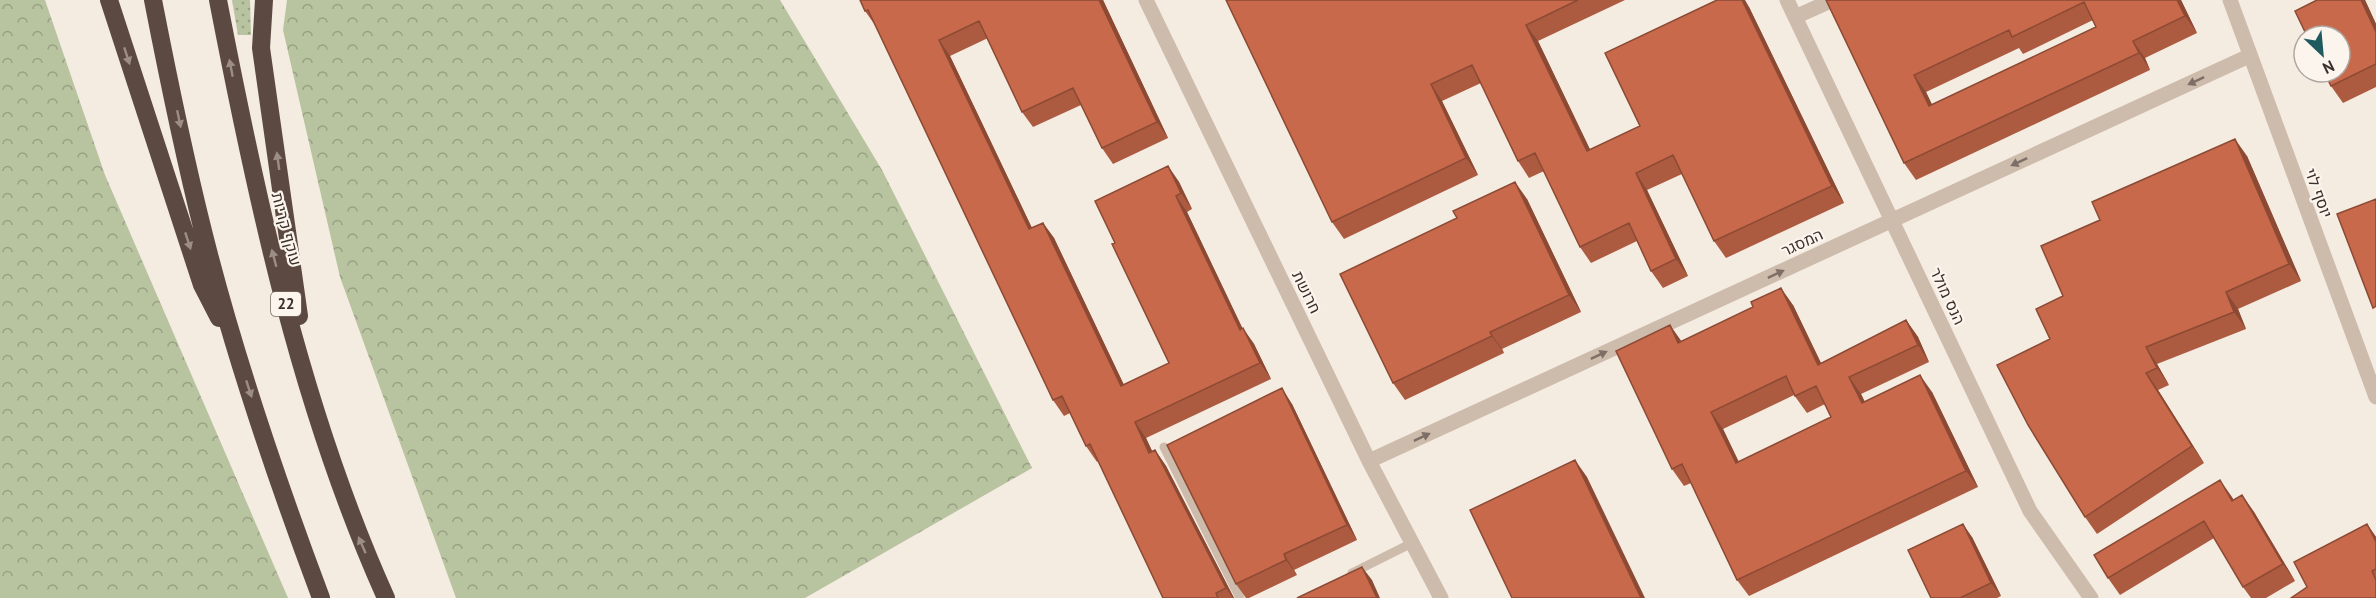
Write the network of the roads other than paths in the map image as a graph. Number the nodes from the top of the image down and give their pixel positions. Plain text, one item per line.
1 (109, 0) edge
2 (153, 0) edge
3 (218, 0) edge
4 (264, 0) edge
5 (1146, 0) edge
6 (1787, 0) edge
7 (1833, 0) edge
8 (2230, 0) edge
9 (1795, 17) junction
10 (2250, 56) junction
11 (1892, 221) junction
12 (239, 357) junction
13 (308, 386) junction
14 (2376, 397) edge
15 (1164, 447) dead end
16 (1369, 461) junction
17 (1412, 543) junction
18 (1342, 578) edge
19 (321, 598) edge
20 (386, 598) edge
21 (1240, 598) edge
22 (1441, 598) edge
23 (2091, 598) edge

1 -> 12 highway
2 -> 12 highway
13 -> 3 highway, עוקף קריות / 22
13 -> 4 highway
5 - 16 street, חרושת
6 - 9 street, הנס מולר
7 - 9 street
8 - 10 street, יוסף לוי
9 - 11 street, הנס מולר
10 -> 11 street, המסגר
10 - 14 street, יוסף לוי
16 -> 11 street, המסגר
11 - 23 street, הנס מולר
12 -> 19 highway
20 -> 13 highway, עוקף קריות / 22
15 - 21 lane
16 - 17 street, חרושת
17 - 18 lane
17 - 22 street, חרושת

